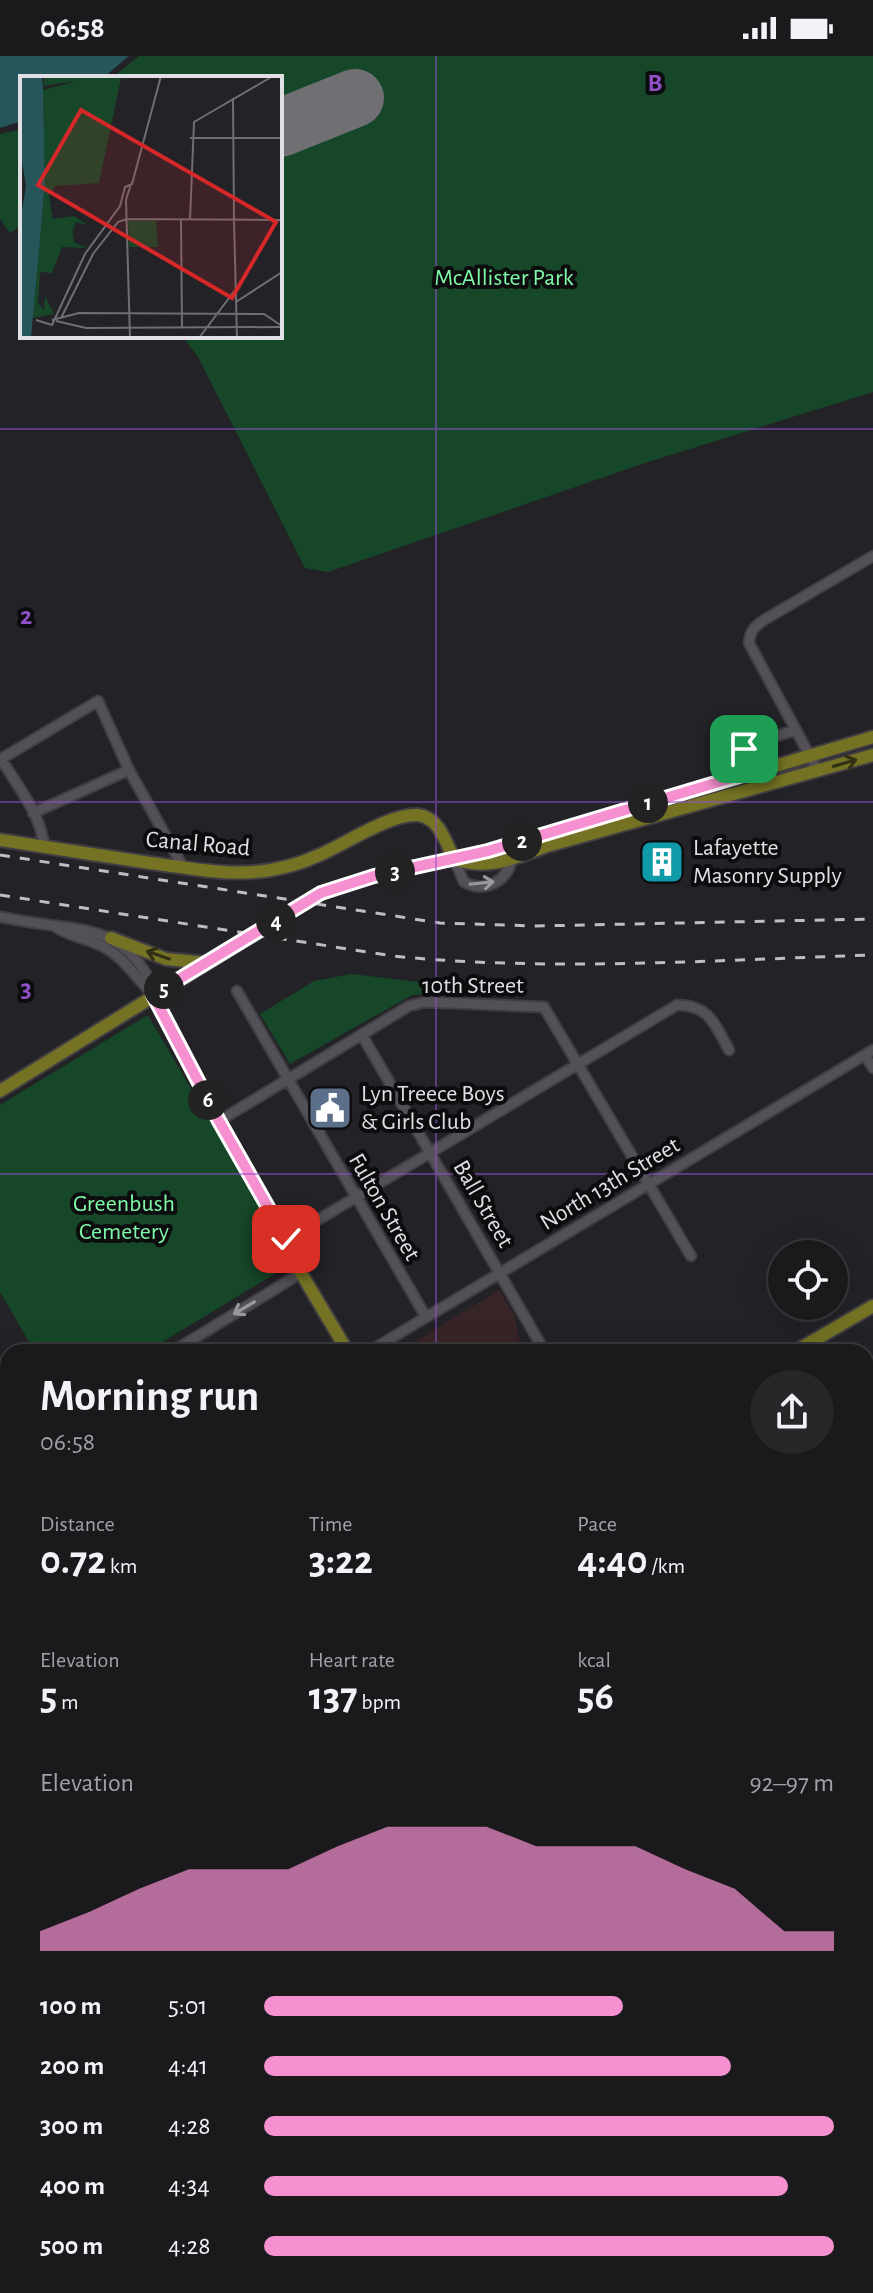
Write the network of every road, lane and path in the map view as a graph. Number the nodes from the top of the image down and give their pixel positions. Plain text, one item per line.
1 (873, 556) edge
2 (796, 730) junction
3 (873, 737) edge
4 (809, 755) junction
5 (873, 755) edge
6 (1, 759) edge
7 (129, 770) junction
8 (818, 771) junction
9 (749, 773) junction
10 (33, 813) junction
11 (0, 840) edge
12 (44, 847) junction
13 (454, 859) junction
14 (512, 859) junction
15 (183, 867) junction
16 (0, 917) edge
17 (53, 926) junction
18 (111, 938) junction
19 (207, 963) junction
20 (237, 991) dead end
21 (153, 995) junction
22 (362, 1035) junction
23 (729, 1050) dead end
24 (869, 1052) edge
25 (579, 1063) junction
26 (873, 1068) edge
27 (288, 1079) junction
28 (0, 1091) edge
29 (219, 1121) junction
30 (431, 1154) junction
31 (649, 1184) junction
32 (356, 1198) junction
33 (286, 1239) junction
34 (691, 1256) dead end
35 (301, 1273) junction
36 (500, 1273) junction
37 (873, 1306) edge
38 (426, 1317) junction
39 (187, 1342) joint
40 (184, 1344) edge
41 (343, 1344) edge
42 (381, 1344) edge
43 (540, 1344) edge
44 (808, 1344) edge

1 - 2 street
2 - 4 street
2 - 9 street
3 - 4 main road
4 - 8 street
4 - 9 main road
8 -> 5 main road
6 - 7 street
6 - 10 street
7 - 10 street
7 - 15 street
8 - 14 main road
9 - 13 main road
10 - 12 street
11 - 12 main road, Canal Road
12 - 15 main road, Canal Road
13 - 14 main road
13 -> 14 street
13 - 15 main road, Canal Road
13 - 19 main road
16 - 17 street
17 - 18 street
17 - 21 street
19 -> 18 main road
18 - 21 street
19 - 21 main road
20 - 27 street, Fulton Street
21 - 28 main road
21 - 29 main road
22 - 25 street, 10th Street
22 - 27 street, 10th Street
22 - 30 street, Ball Street
23 - 25 street
24 - 26 street
24 - 31 street, North 13th Street
25 - 30 street
25 - 31 street
27 - 29 street, 10th Street
27 - 32 street, Fulton Street
29 - 33 main road
30 - 32 street
30 - 36 street, Ball Street
31 - 34 street
31 - 36 street, North 13th Street
32 - 33 street
32 - 38 street, Fulton Street
33 - 35 main road
35 -> 39 street
35 - 41 main road
36 - 38 street, North 13th Street
36 - 43 street, Ball Street
37 - 44 main road
38 - 42 street, North 13th Street
39 - 40 street

